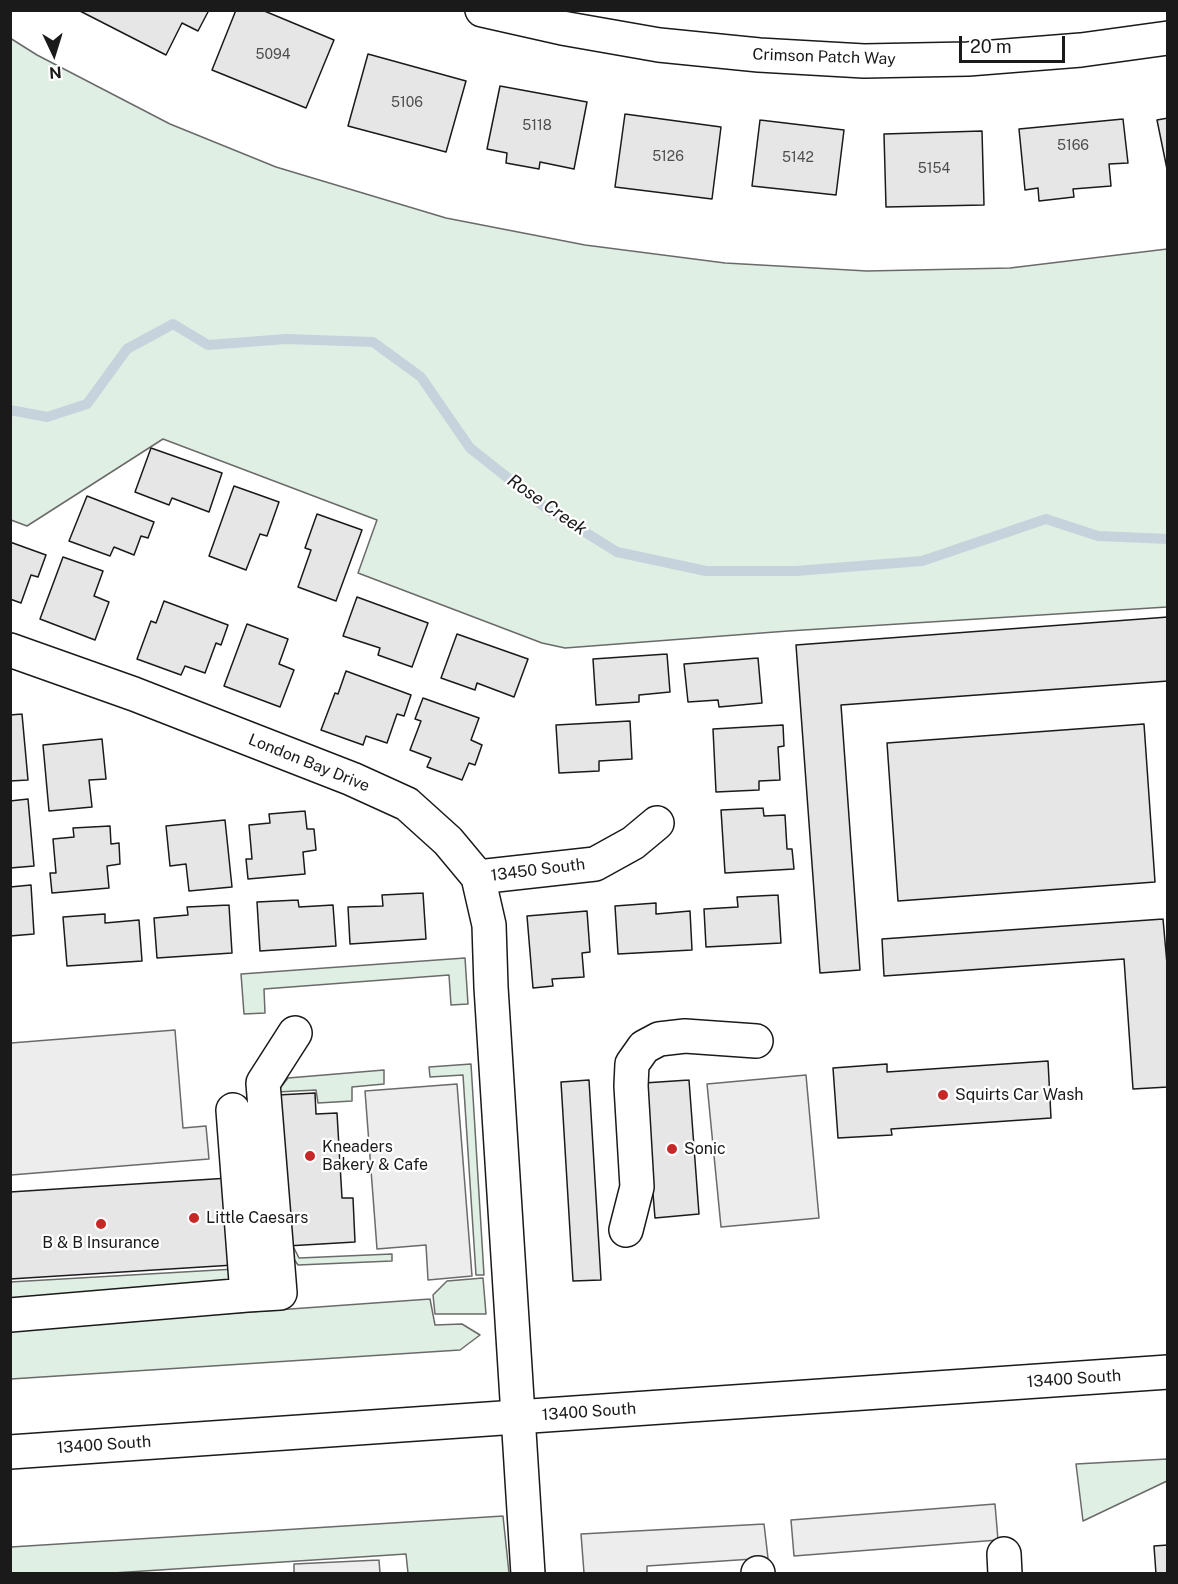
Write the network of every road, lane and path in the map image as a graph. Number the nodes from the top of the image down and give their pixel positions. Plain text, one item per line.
1 (482, 10) edge
2 (1167, 38) edge
3 (10, 650) edge
4 (657, 823) dead end
5 (478, 877) junction
6 (295, 1033) dead end
7 (756, 1041) dead end
8 (233, 1110) dead end
9 (626, 1230) dead end
10 (247, 1295) junction
11 (10, 1315) edge
12 (1167, 1372) edge
13 (518, 1417) junction
14 (10, 1452) edge
15 (528, 1574) edge

1 - 2 street, Crimson Patch Way
3 - 5 street, London Bay Drive
4 - 5 street, 13450 South
5 - 13 street, London Bay Drive
6 - 10 street
7 - 9 street
8 - 10 street
10 - 11 street
12 - 13 street, 13400 South
13 - 14 street, 13400 South
13 - 15 street, London Bay Drive

